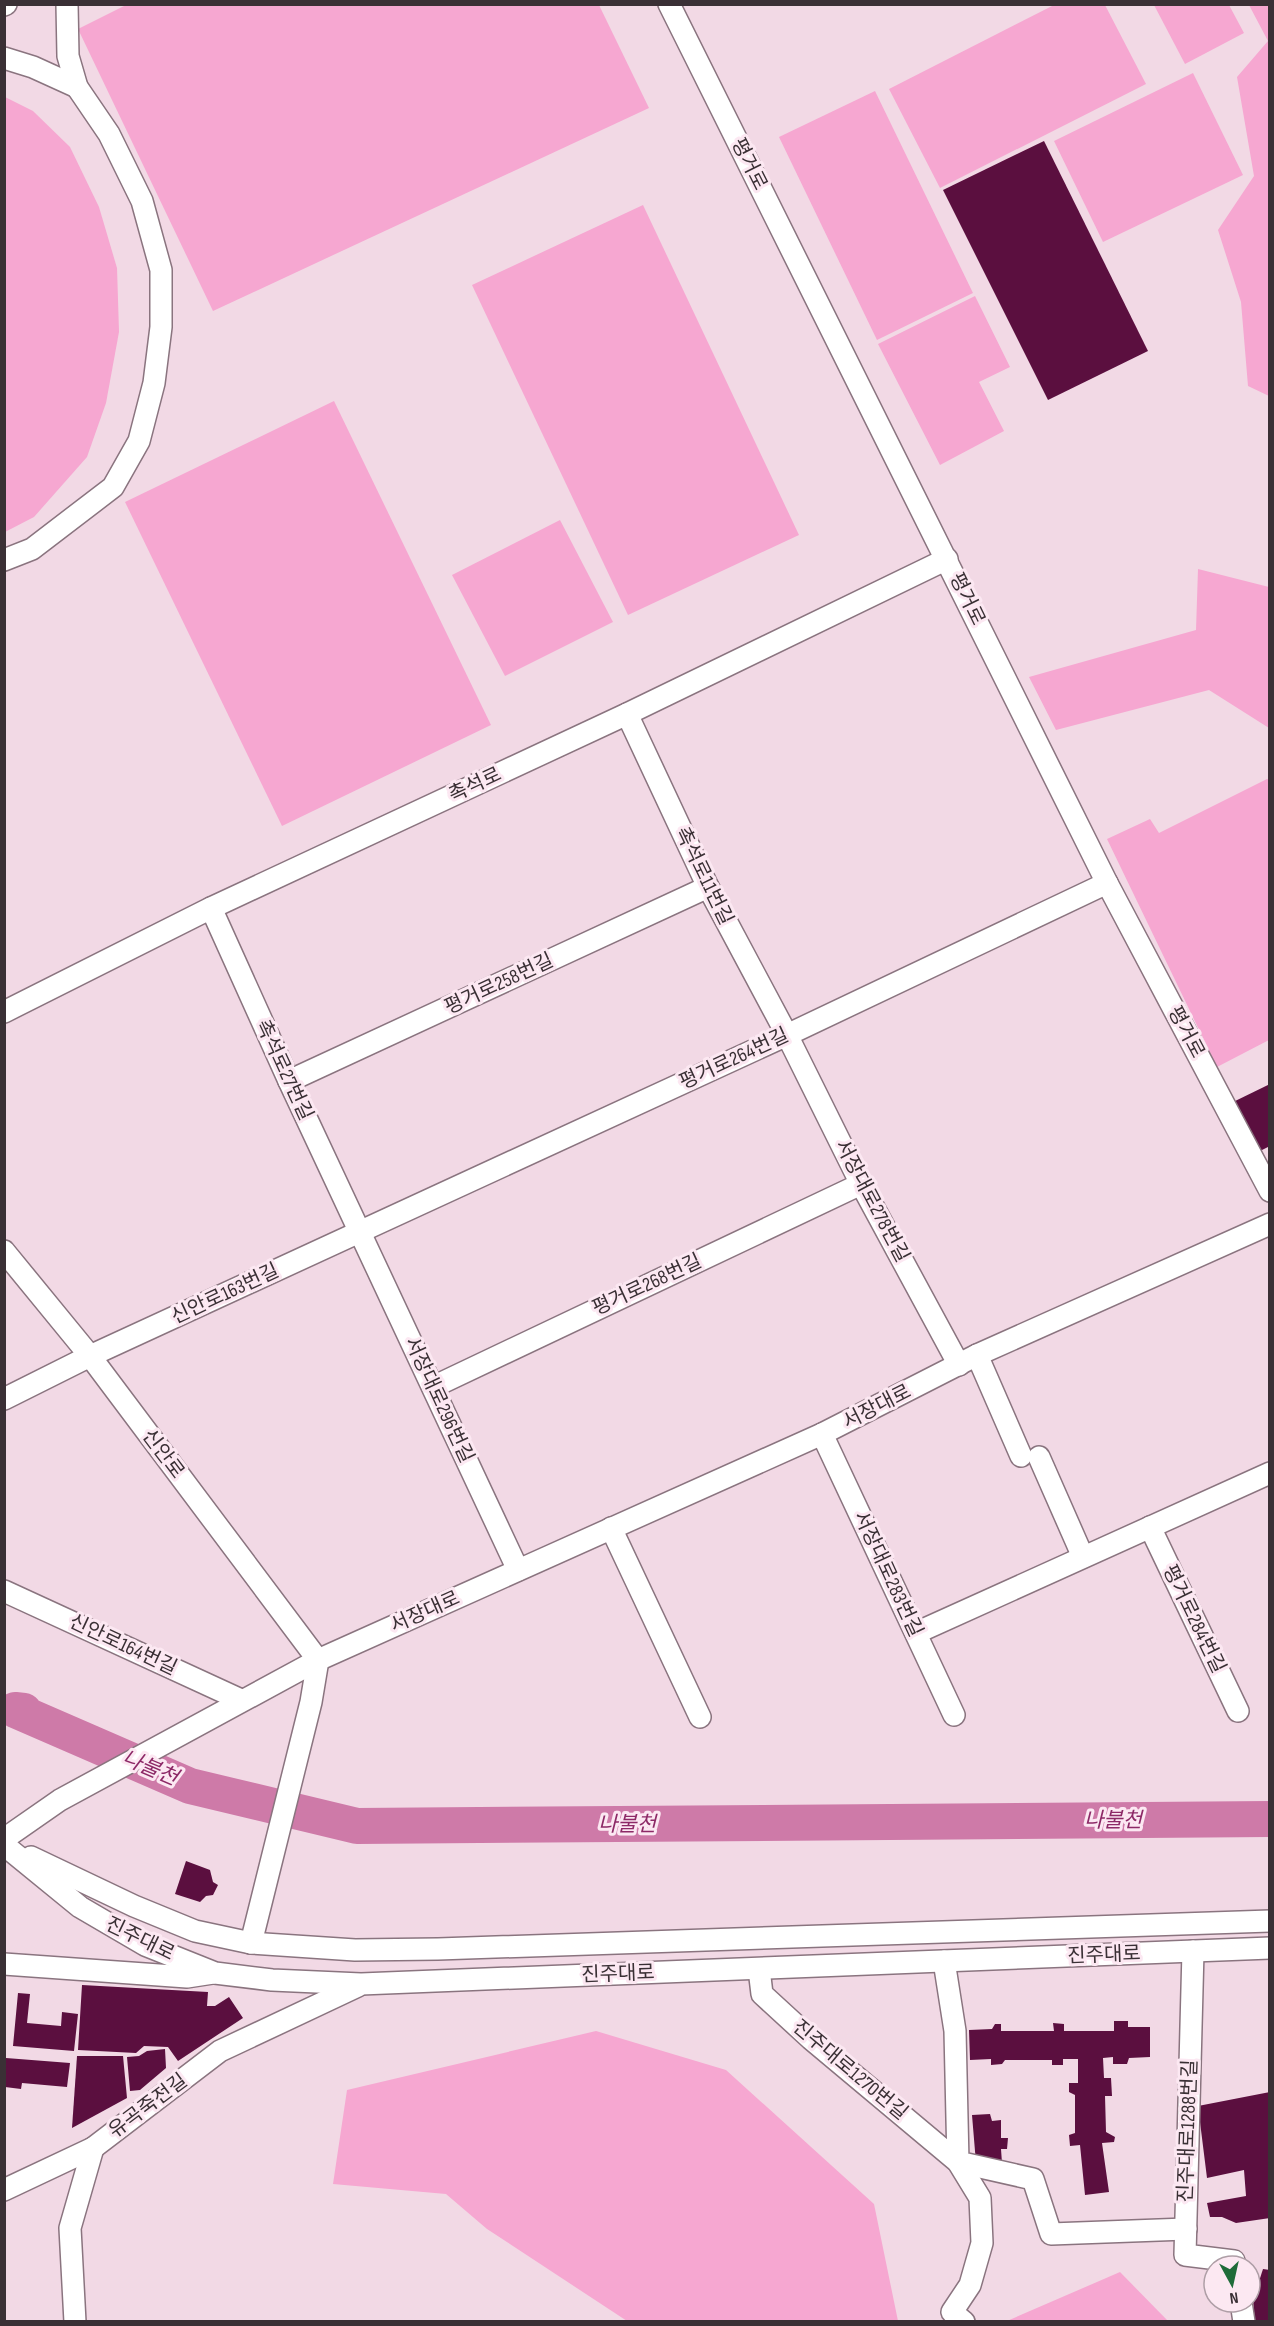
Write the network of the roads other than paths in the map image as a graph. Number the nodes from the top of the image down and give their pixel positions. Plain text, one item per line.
1 (67, 4) edge
2 (669, 4) edge
3 (4, 58) edge
4 (77, 87) junction
5 (947, 559) junction
6 (4, 560) edge
7 (627, 714) junction
8 (1107, 883) junction
9 (708, 887) junction
10 (211, 908) junction
11 (4, 1012) edge
12 (787, 1035) junction
13 (289, 1081) junction
14 (861, 1184) junction
15 (1269, 1191) edge
16 (1269, 1224) edge
17 (360, 1231) junction
18 (4, 1251) edge
19 (90, 1356) junction
20 (968, 1360) junction
21 (433, 1387) junction
22 (4, 1399) edge
23 (822, 1434) junction
24 (1269, 1473) edge
25 (1150, 1527) junction
26 (611, 1528) junction
27 (1083, 1557) junction
28 (518, 1570) junction
29 (4, 1591) edge
30 (916, 1633) junction
31 (318, 1660) junction
32 (241, 1700) junction
33 (1238, 1711) dead end
34 (954, 1714) dead end
35 (700, 1717) dead end
36 (4, 1839) edge
37 (4, 1844) edge
38 (1269, 1921) edge
39 (251, 1942) junction
40 (1269, 1948) edge
41 (1193, 1951) junction
42 (944, 1961) junction
43 (4, 1964) edge
44 (759, 1969) junction
45 (215, 1973) junction
46 (361, 1984) junction
47 (93, 2148) junction
48 (958, 2162) junction
49 (4, 2190) edge
50 (1186, 2229) junction
51 (1202, 2257) edge
52 (75, 2322) edge
53 (964, 2322) edge

1 - 4 street
2 - 5 street, 평거로
3 - 4 street
4 - 6 street
5 - 7 street, 촉석로
5 - 8 street, 평거로
7 - 9 street, 촉석로11번길
7 - 10 street, 촉석로
8 - 12 street, 평거로264번길
8 - 15 street, 평거로
9 - 12 street, 촉석로11번길
9 - 13 street, 평거로258번길
10 - 11 street, 촉석로
10 - 13 street, 촉석로27번길
12 - 14 street, 서장대로278번길
12 - 17 street, 평거로264번길
13 - 17 street, 촉석로27번길
14 - 20 street, 서장대로278번길
14 - 21 street, 평거로268번길
16 - 20 street, 서장대로
17 - 19 street, 신안로163번길
17 - 21 street, 서장대로296번길
18 - 19 street, 신안로
19 - 22 street
19 - 31 street, 신안로
20 - 23 street, 서장대로
20 - 27 street
21 - 28 street, 서장대로296번길
23 - 26 street, 서장대로
23 - 30 street, 서장대로283번길
24 - 25 street
25 - 27 street
25 - 33 street, 평거로284번길
26 - 28 street, 서장대로
26 - 35 street
27 - 30 street
28 - 31 street, 서장대로
29 - 32 street, 신안로164번길
30 - 34 street, 서장대로283번길
31 - 32 street, 서장대로
31 - 39 street
32 - 36 street, 서장대로
37 - 39 street, 진주대로
37 - 45 street, 진주대로
38 - 39 street, 진주대로
40 - 41 street, 진주대로
41 - 42 street, 진주대로
41 - 50 street, 진주대로1288번길
42 - 44 street, 진주대로
42 - 48 street
43 - 45 street
44 - 46 street, 진주대로
44 - 48 street, 진주대로1270번길
45 - 46 street, 진주대로
46 - 47 street, 유곡죽전길
47 - 49 street
47 - 52 street, 유곡죽전길
48 - 50 street, 진주대로1270번길
48 - 53 street, 진주대로1270번길
50 - 51 street, 진주대로1288번길

